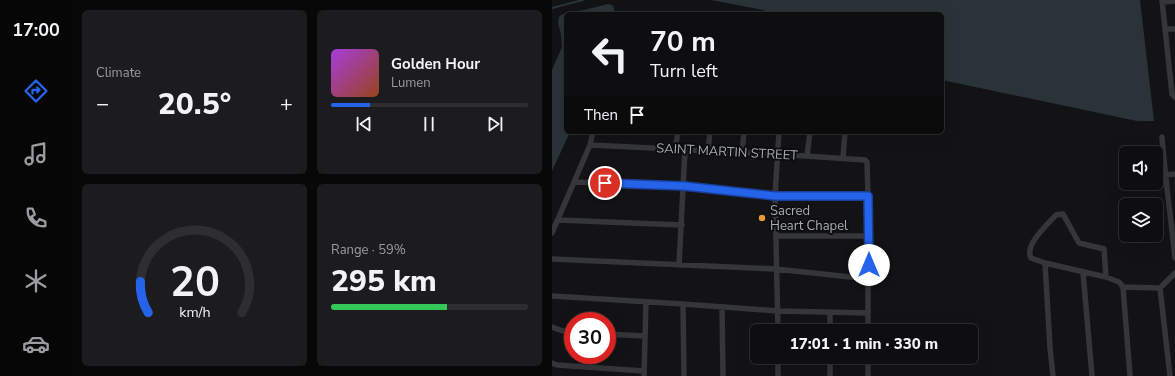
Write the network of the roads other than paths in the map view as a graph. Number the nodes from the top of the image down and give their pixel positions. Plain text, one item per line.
1 (1162, 1) edge
2 (1175, 1) edge
3 (1175, 28) edge
4 (1166, 29) junction
5 (1173, 66) edge
6 (1175, 97) edge
7 (593, 134) edge
8 (678, 134) edge
9 (710, 134) edge
10 (744, 134) edge
11 (778, 134) edge
12 (810, 134) edge
13 (844, 134) edge
14 (1162, 137) dead end
15 (590, 145) junction
16 (675, 150) junction
17 (685, 150) junction
18 (708, 151) junction
19 (742, 153) junction
20 (776, 154) junction
21 (807, 156) junction
22 (843, 158) junction
23 (1175, 174) edge
24 (1164, 175) junction
25 (574, 182) junction
26 (684, 186) junction
27 (775, 196) junction
28 (868, 196) junction
29 (1172, 206) edge
30 (558, 220) junction
31 (682, 225) junction
32 (552, 233) edge
33 (776, 236) junction
34 (869, 236) junction
35 (1174, 241) edge
36 (1175, 258) edge
37 (552, 259) edge
38 (1045, 263) junction
39 (679, 265) junction
40 (776, 269) junction
41 (1083, 272) junction
42 (1175, 273) edge
43 (1106, 277) junction
44 (869, 279) junction
45 (1123, 287) junction
46 (1160, 288) junction
47 (552, 296) edge
48 (646, 302) junction
49 (682, 304) junction
50 (722, 307) junction
51 (778, 311) junction
52 (830, 312) junction
53 (868, 313) junction
54 (778, 324) edge
55 (830, 324) edge
56 (868, 324) edge
57 (552, 327) edge
58 (564, 331) edge
59 (616, 334) edge
60 (645, 336) junction
61 (552, 363) edge
62 (778, 364) edge
63 (830, 364) edge
64 (868, 364) edge
65 (644, 374) edge
66 (684, 376) edge
67 (723, 376) edge
68 (778, 376) edge
69 (830, 376) edge
70 (868, 376) edge
71 (1053, 376) edge
72 (1092, 376) edge
73 (1130, 376) edge
74 (1170, 376) edge

1 - 2 street
1 - 4 street
3 - 4 street
4 - 5 street
5 - 6 street
7 - 15 street
8 - 16 street
9 - 18 street
10 - 19 street
11 - 20 street
12 - 21 street
13 - 22 street
14 - 24 street
15 - 16 street, SAINT MARTIN STREET
15 - 25 street
16 - 17 street, SAINT MARTIN STREET
17 - 18 street, SAINT MARTIN STREET
17 - 26 street
18 - 19 street, SAINT MARTIN STREET
19 - 20 street, SAINT MARTIN STREET
20 - 21 street, SAINT MARTIN STREET
20 - 27 street
21 - 22 street, SAINT MARTIN STREET
22 - 28 street, SAINT MARTIN STREET
23 - 24 street
24 - 29 street
25 - 26 street
25 - 30 street
26 - 27 street
26 - 31 street
27 - 28 street
27 - 33 street
28 - 34 street
29 - 35 street
30 - 31 street
30 - 32 street
31 - 39 street
33 - 34 street
33 - 40 street
34 - 44 street
35 - 36 street
37 - 39 street
38 - 41 street
38 - 43 street
38 - 71 street
39 - 40 street
40 - 44 street
40 - 51 street
41 - 43 street
41 - 72 street
42 - 46 street
43 - 45 street
44 - 53 street
45 - 46 street
45 - 73 street
46 - 74 street
47 - 48 street
48 - 49 street
48 - 60 street
49 - 50 street
49 - 66 street
50 - 51 street
50 - 67 street
51 - 52 street
51 - 54 street
52 - 53 street
52 - 55 street
53 - 56 street
57 - 58 street
59 - 60 street
60 - 65 street
61 - 65 street
62 - 68 street
63 - 69 street
64 - 70 street

